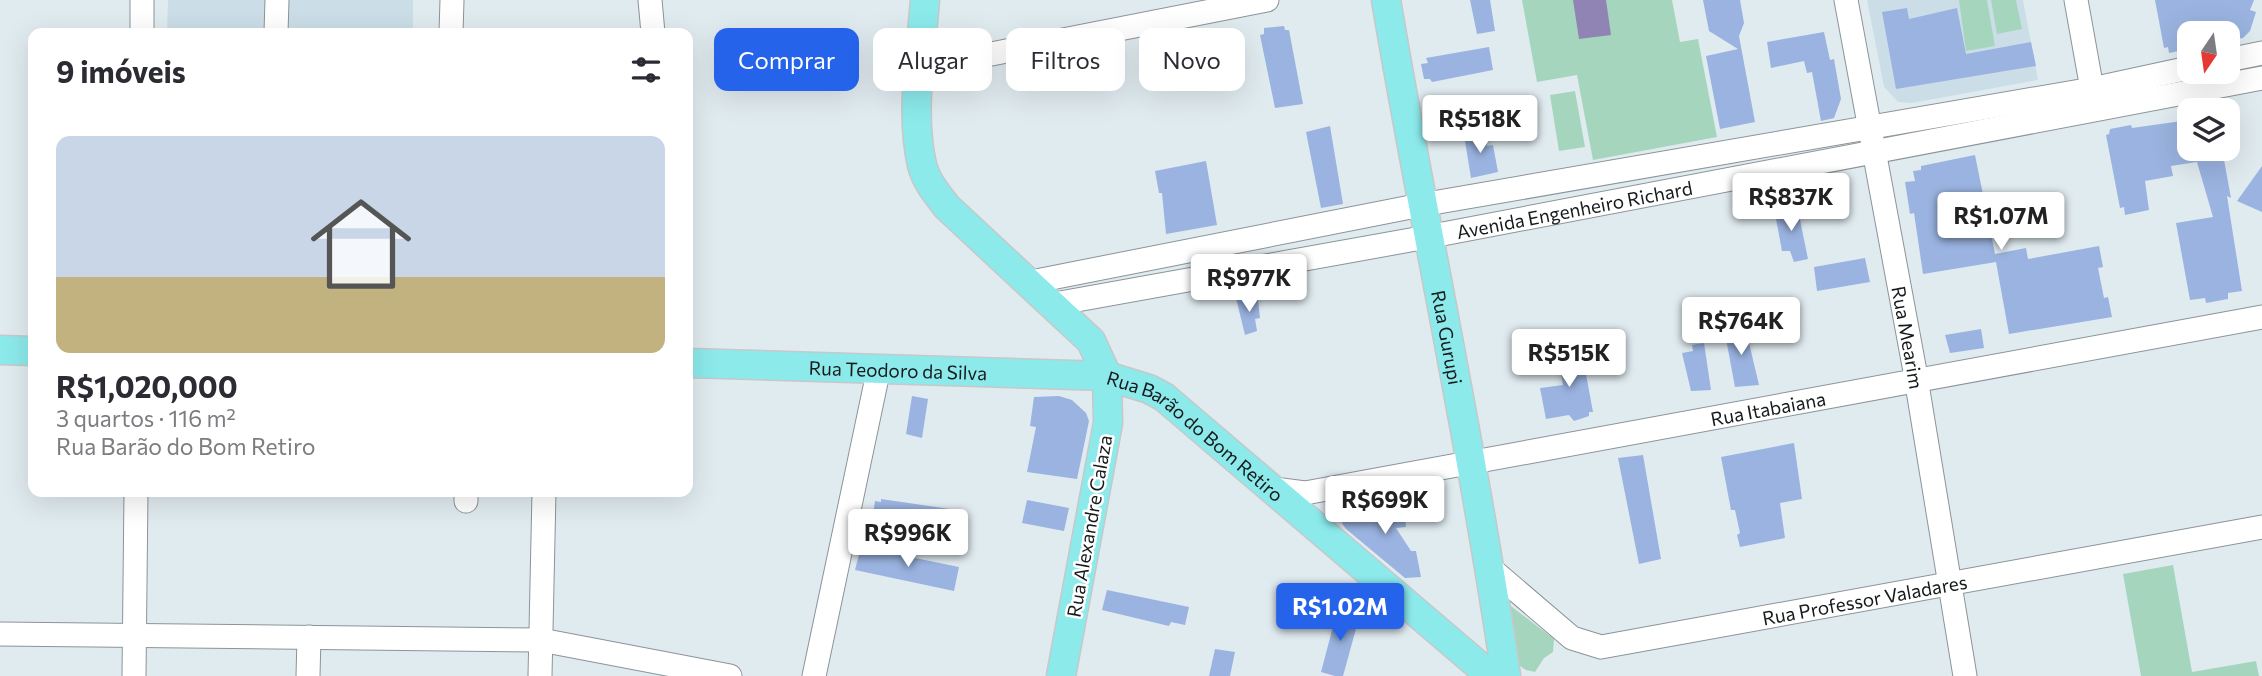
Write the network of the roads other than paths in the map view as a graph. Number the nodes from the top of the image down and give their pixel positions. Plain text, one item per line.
1 (142, 0) edge
2 (278, 0) edge
3 (452, 0) edge
4 (650, 0) edge
5 (925, 0) edge
6 (1267, 0) edge
7 (1386, 0) edge
8 (1846, 0) edge
9 (2076, 0) edge
10 (142, 28) edge
11 (276, 28) edge
12 (451, 28) edge
13 (653, 28) edge
14 (923, 28) edge
15 (2262, 53) edge
16 (992, 54) edge
17 (2240, 58) edge
18 (2177, 71) edge
19 (2262, 78) edge
20 (2092, 89) junction
21 (919, 91) edge
22 (1871, 126) junction
23 (1875, 151) junction
24 (1421, 205) junction
25 (1427, 237) junction
26 (1026, 283) junction
27 (1049, 304) junction
28 (2262, 317) edge
29 (0, 350) edge
30 (28, 351) edge
31 (693, 358) edge
32 (879, 368) junction
33 (1107, 376) junction
34 (1915, 382) junction
35 (1470, 463) junction
36 (1274, 489) junction
37 (136, 497) edge
38 (544, 497) edge
39 (2262, 527) edge
40 (1490, 568) junction
41 (1950, 585) junction
42 (0, 634) edge
43 (135, 635) junction
44 (309, 637) junction
45 (541, 640) junction
46 (1465, 650) junction
47 (134, 676) edge
48 (308, 676) edge
49 (540, 676) edge
50 (730, 676) edge
51 (814, 676) edge
52 (1061, 676) edge
53 (1477, 676) edge
54 (1491, 676) edge
55 (1506, 676) edge
56 (1965, 676) edge

1 - 10 street
2 - 11 street
3 - 12 street
4 - 13 street
5 - 14 main road, Rua Barão do Bom Retiro
6 - 16 street
7 - 24 main road, Rua Gurupi
8 - 22 street, Rua Mearim
9 - 20 street
15 - 17 street
18 - 20 street, Avenida Engenheiro Richard
19 - 23 street, Avenida Engenheiro Richard
20 - 22 street, Avenida Engenheiro Richard
21 - 26 main road, Rua Barão do Bom Retiro
22 - 23 street, Rua Mearim
22 - 24 street, Avenida Engenheiro Richard
23 - 25 street, Avenida Engenheiro Richard
23 - 34 street, Rua Mearim
24 - 25 main road, Rua Gurupi
24 - 26 street, Avenida Engenheiro Richard
25 - 27 street, Avenida Engenheiro Richard
25 - 35 main road, Rua Gurupi
26 - 27 main road, Rua Barão do Bom Retiro
27 - 33 main road, Rua Barão do Bom Retiro
28 - 34 street, Rua Itabaiana
29 - 30 main road
31 - 32 main road, Rua Teodoro da Silva
32 - 33 main road, Rua Teodoro da Silva
32 - 51 street
33 - 36 main road, Rua Barão do Bom Retiro
33 - 52 main road, Rua Alexandre Calaza
34 - 35 street, Rua Itabaiana
34 - 41 street, Rua Mearim
35 - 36 street, Rua Itabaiana
35 - 40 main road, Rua Gurupi
36 - 46 main road, Rua Barão do Bom Retiro
37 - 43 street
38 - 45 street
39 - 41 street, Rua Professor Valadares
40 - 41 street, Rua Professor Valadares
40 - 55 main road, Rua Gurupi
41 - 56 street, Rua Mearim
42 - 43 street
43 - 44 street
43 - 47 street
44 - 45 street
44 - 48 street
45 - 49 street
45 - 50 street
46 - 53 main road, Rua Barão do Bom Retiro
46 - 54 main road, Rua Barão do Bom Retiro

